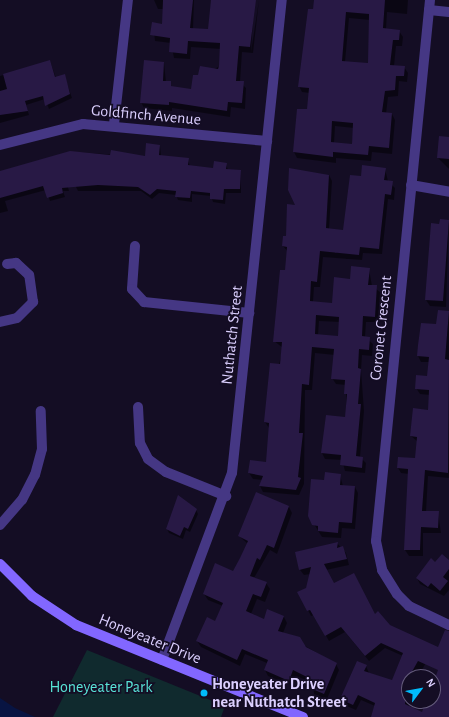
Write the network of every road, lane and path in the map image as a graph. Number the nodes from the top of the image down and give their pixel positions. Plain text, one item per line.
1 (128, 0) edge
2 (282, 0) edge
3 (430, 5) edge
4 (449, 12) edge
5 (114, 124) junction
6 (267, 141) junction
7 (0, 145) edge
8 (411, 185) junction
9 (449, 192) edge
10 (135, 246) dead end
11 (7, 264) dead end
12 (249, 313) junction
13 (0, 322) edge
14 (138, 407) dead end
15 (41, 411) dead end
16 (226, 496) junction
17 (0, 525) edge
18 (0, 564) edge
19 (449, 624) edge
20 (162, 660) junction
21 (303, 717) edge

1 - 5 street
2 - 6 street, Nuthatch Street
3 - 4 street
3 - 8 street, Coronet Crescent
5 - 6 street, Goldfinch Avenue
5 - 7 street, Goldfinch Avenue
6 - 12 street, Nuthatch Street
8 - 9 street
8 - 19 street, Coronet Crescent
10 - 12 street
11 - 13 street
12 - 16 street, Nuthatch Street
14 - 16 street
15 - 17 street
16 - 20 street, Nuthatch Street
18 - 20 street, Honeyeater Drive
20 - 21 street, Honeyeater Drive

